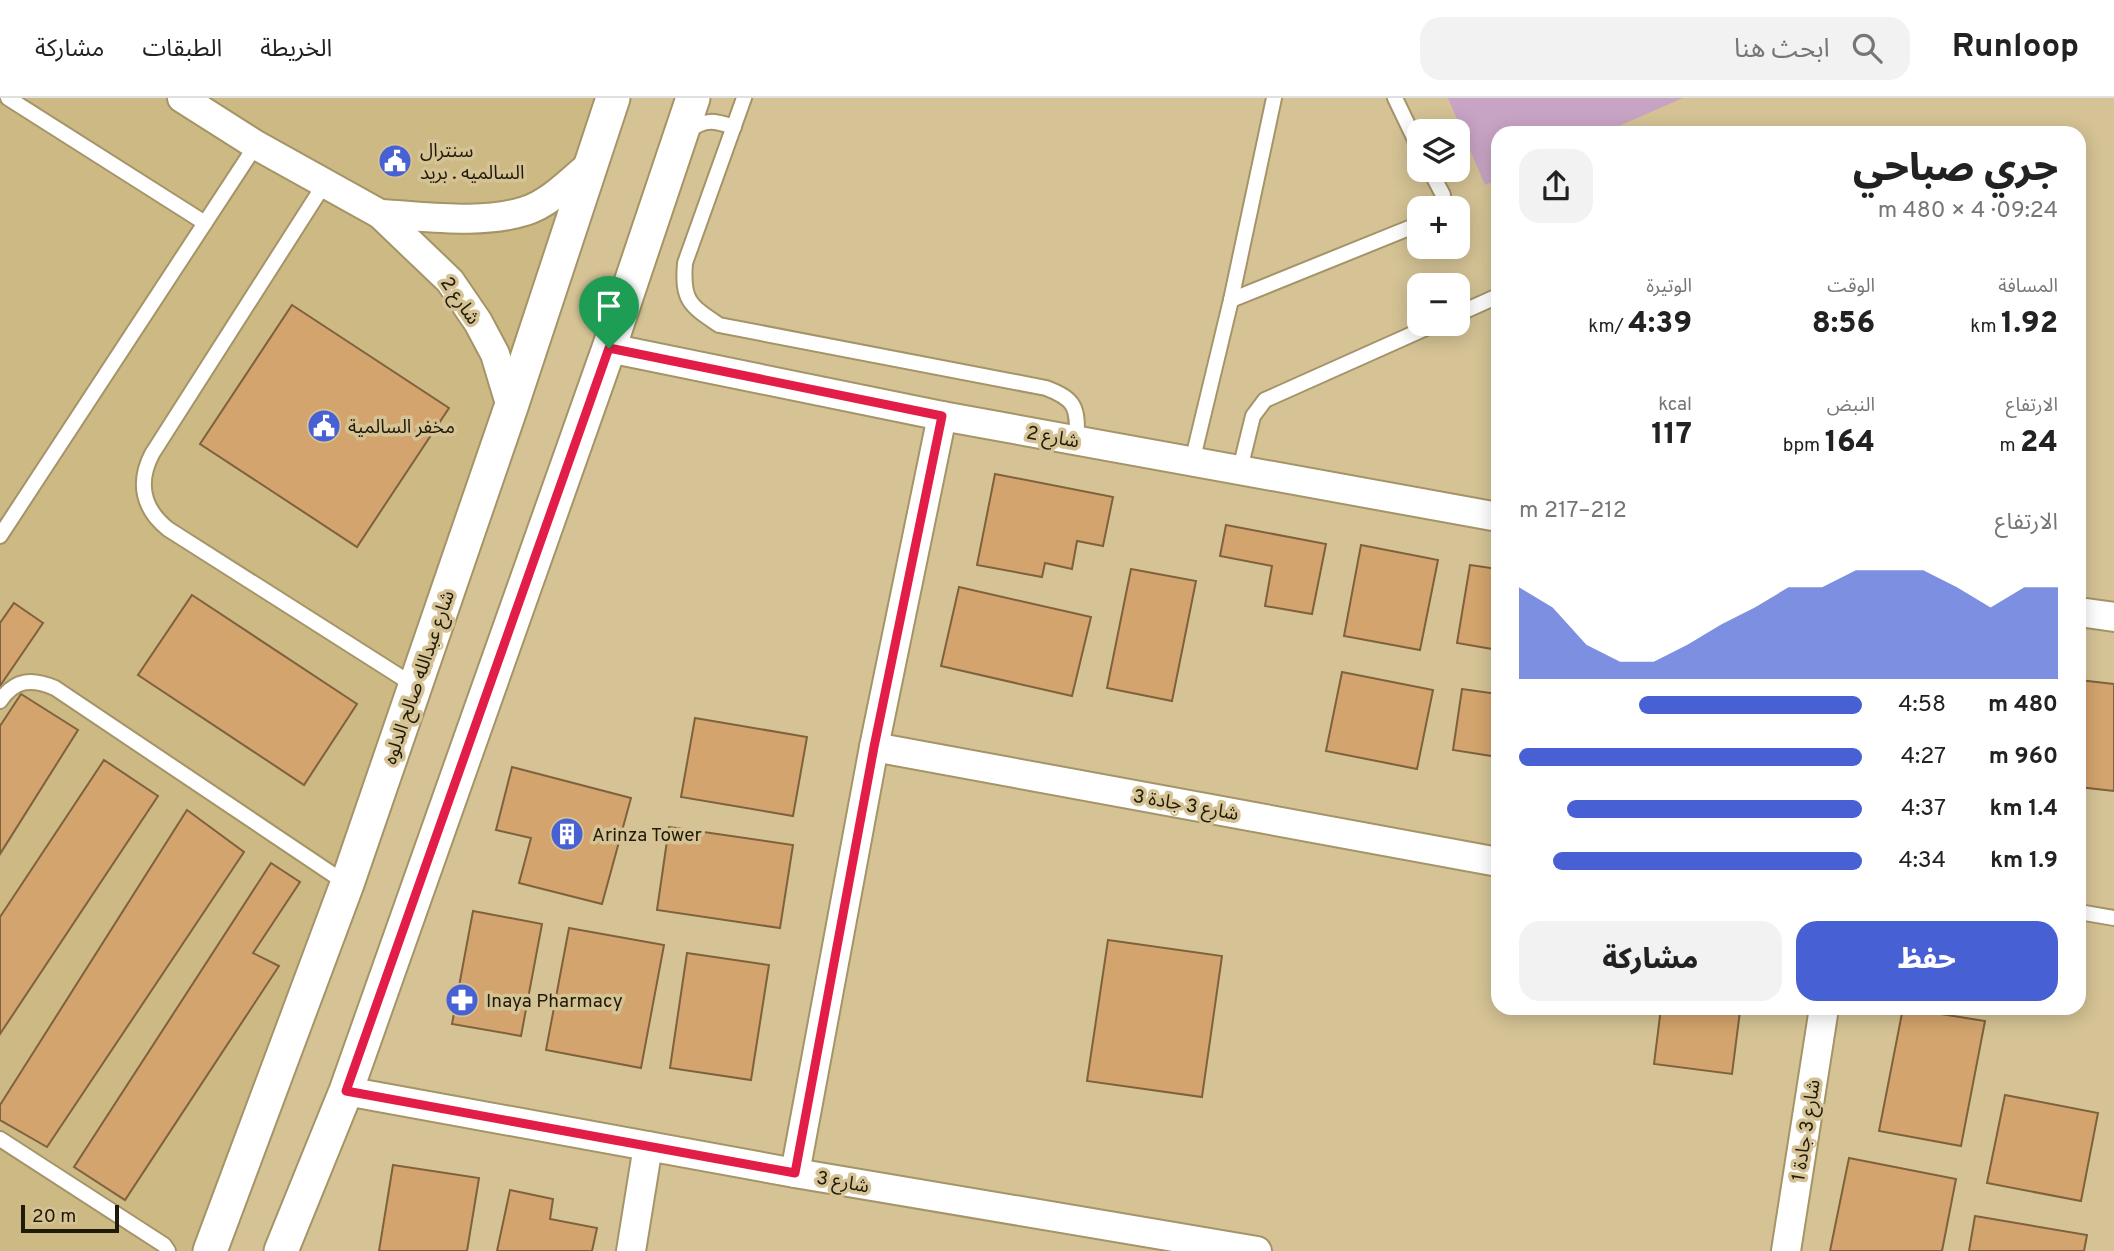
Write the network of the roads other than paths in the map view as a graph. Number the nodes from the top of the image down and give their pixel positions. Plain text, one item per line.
1 (8, 98) edge
2 (182, 98) edge
3 (613, 98) edge
4 (693, 98) edge
5 (744, 98) edge
6 (1274, 98) edge
7 (1395, 98) edge
8 (1407, 123) edge
9 (734, 127) junction
10 (680, 139) junction
11 (256, 145) junction
12 (591, 164) junction
13 (325, 183) junction
14 (380, 214) junction
15 (205, 223) junction
16 (1407, 229) edge
17 (1491, 299) edge
18 (1231, 300) junction
19 (1470, 309) edge
20 (1408, 336) edge
21 (609, 348) junction
22 (511, 407) junction
23 (942, 416) junction
24 (1077, 440) junction
25 (1192, 462) junction
26 (1240, 469) junction
27 (1491, 516) edge
28 (0, 536) edge
29 (2086, 613) edge
30 (2114, 617) edge
31 (415, 686) junction
32 (0, 701) edge
33 (874, 747) junction
34 (1491, 861) edge
35 (347, 884) junction
36 (2086, 913) edge
37 (2114, 918) edge
38 (1823, 1015) edge
39 (346, 1091) junction
40 (0, 1139) edge
41 (648, 1146) junction
42 (795, 1173) junction
43 (166, 1248) edge
44 (210, 1251) edge
45 (281, 1251) edge
46 (631, 1251) edge
47 (1258, 1251) edge
48 (1786, 1251) edge

1 - 15 lane
2 - 11 street, شارع 2
3 - 12 street, شارع عبدالله صالح الدلوه
4 - 10 street
5 - 9 lane
6 - 18 lane
7 - 8 lane
9 - 10 lane
9 - 24 lane
10 - 21 street
11 - 13 street, شارع 2
11 - 15 lane
12 - 14 street, شارع 2
12 - 22 street, شارع عبدالله صالح الدلوه
13 - 14 street, شارع 2
13 - 31 lane
14 - 22 street, شارع 2
15 - 28 lane
16 - 18 lane
17 - 19 lane
18 - 25 lane
20 - 26 lane
21 - 23 street, شارع 2
21 - 39 street
22 - 31 street, شارع عبدالله صالح الدلوه
23 - 24 street, شارع 2
23 - 33 street
24 - 25 street, شارع 2
25 - 26 street, شارع 2
26 - 27 street, شارع 2
29 - 30 street
31 - 35 street, شارع عبدالله صالح الدلوه
32 - 35 lane
33 - 34 street, شارع 3 جادة 3
33 - 42 street
35 - 44 street, شارع عبدالله صالح الدلوه
36 - 37 lane
38 - 48 street, شارع 3 جادة 1
39 - 41 street, شارع 3
39 - 45 street
40 - 43 lane
41 - 42 street, شارع 3
41 - 46 street
42 - 47 street, شارع 3

